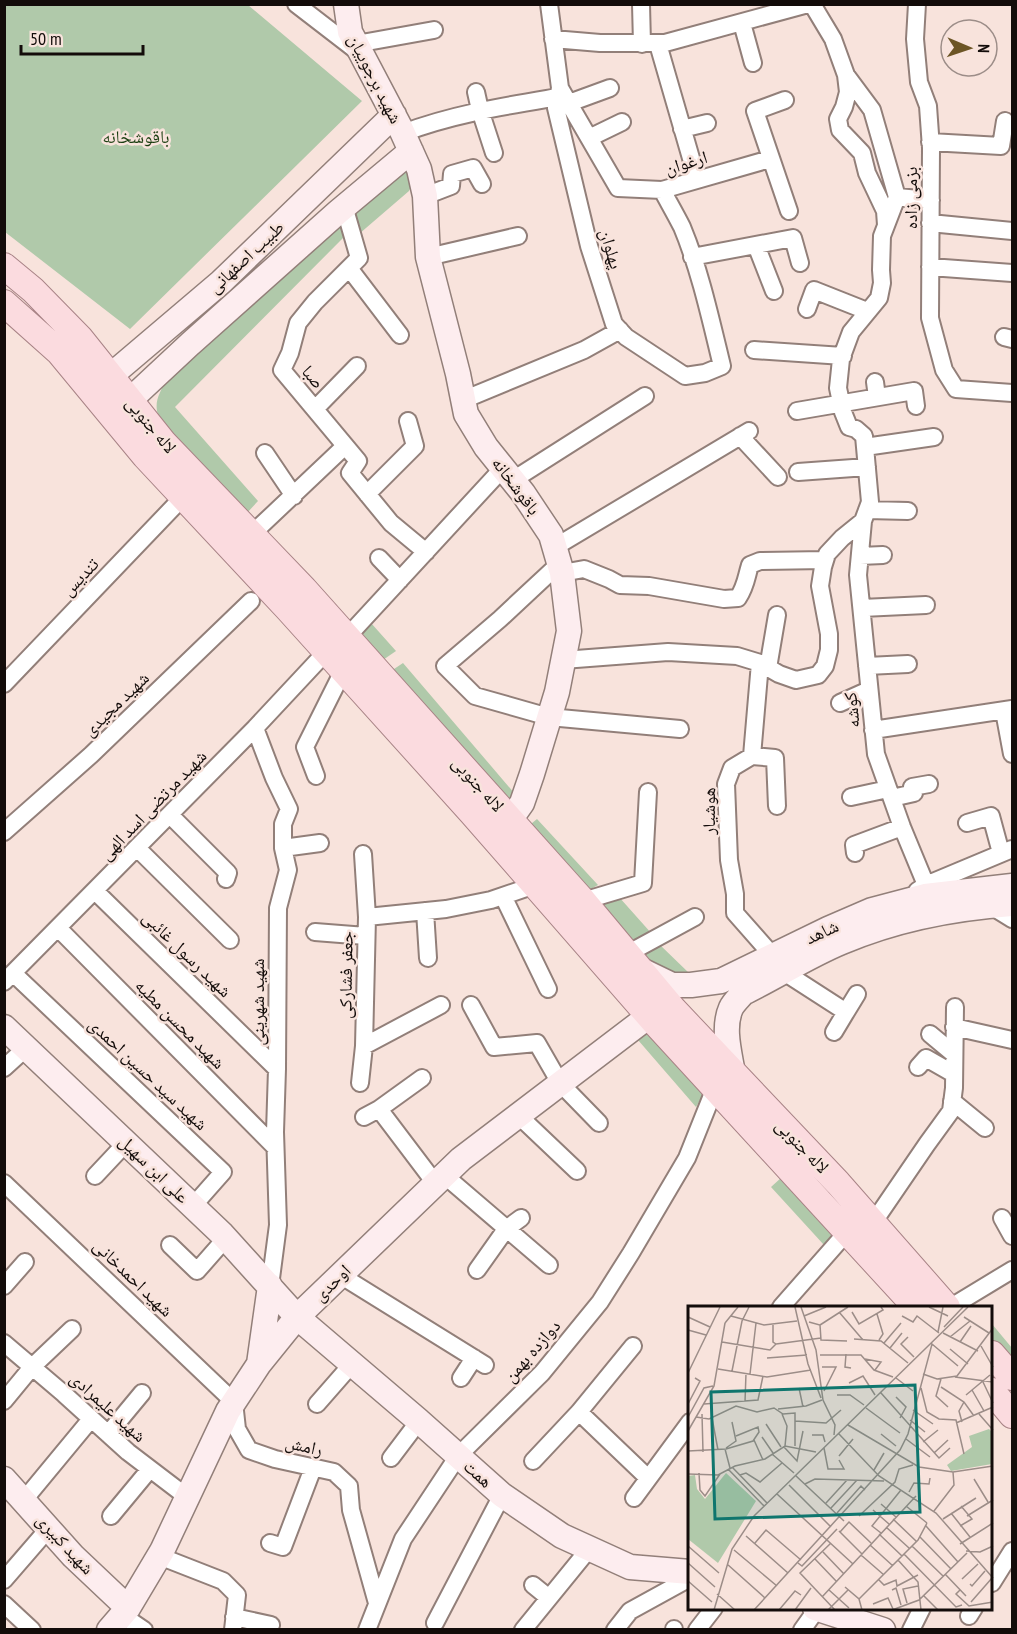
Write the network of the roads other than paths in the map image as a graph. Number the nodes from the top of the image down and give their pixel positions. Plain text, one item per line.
1 (296, 4) edge
2 (346, 4) edge
3 (549, 4) edge
4 (640, 4) edge
5 (810, 4) edge
6 (917, 4) edge
7 (742, 23) junction
8 (434, 30) dead end
9 (553, 39) junction
10 (650, 44) junction
11 (359, 50) junction
12 (753, 63) dead end
13 (846, 75) junction
14 (610, 88) dead end
15 (476, 92) dead end
16 (562, 96) junction
17 (784, 100) dead end
18 (480, 110) junction
19 (1005, 121) dead end
20 (622, 122) dead end
21 (707, 123) dead end
22 (682, 129) junction
23 (403, 133) junction
24 (589, 138) junction
25 (930, 142) junction
26 (494, 153) dead end
27 (770, 159) junction
28 (697, 179) junction
29 (482, 184) dead end
30 (662, 190) junction
31 (425, 196) junction
32 (897, 197) junction
33 (931, 200) junction
34 (345, 206) junction
35 (789, 211) dead end
36 (930, 223) junction
37 (886, 225) junction
38 (1012, 231) edge
39 (518, 236) dead end
40 (756, 245) junction
41 (428, 257) junction
42 (692, 257) junction
43 (800, 263) dead end
44 (4, 266) edge
45 (930, 267) junction
46 (349, 268) junction
47 (1012, 273) edge
48 (774, 291) dead end
49 (4, 303) edge
50 (807, 309) dead end
51 (867, 311) junction
52 (620, 330) junction
53 (400, 335) dead end
54 (754, 350) dead end
55 (843, 356) junction
56 (357, 366) dead end
57 (101, 384) junction
58 (1012, 393) edge
59 (645, 396) dead end
60 (463, 400) junction
61 (841, 403) junction
62 (916, 406) dead end
63 (122, 408) junction
64 (315, 410) junction
65 (798, 411) dead end
66 (408, 421) dead end
67 (934, 437) dead end
68 (345, 446) junction
69 (865, 447) junction
70 (265, 453) dead end
71 (867, 467) junction
72 (798, 472) dead end
73 (508, 474) junction
74 (778, 477) dead end
75 (367, 495) junction
76 (294, 496) junction
77 (183, 497) junction
78 (908, 511) dead end
79 (865, 516) junction
80 (252, 534) junction
81 (426, 552) junction
82 (883, 555) dead end
83 (860, 556) junction
84 (379, 558) dead end
85 (825, 560) junction
86 (559, 561) junction
87 (400, 580) junction
88 (251, 601) dead end
89 (926, 605) dead end
90 (862, 608) junction
91 (777, 615) dead end
92 (347, 637) junction
93 (563, 660) junction
94 (335, 662) junction
95 (908, 664) dead end
96 (764, 665) junction
97 (867, 666) junction
98 (4, 684) edge
99 (869, 690) junction
100 (840, 703) dead end
101 (1008, 710) edge
102 (549, 717) junction
103 (255, 728) junction
104 (680, 729) dead end
105 (873, 730) junction
106 (1012, 754) edge
107 (752, 756) junction
108 (316, 776) dead end
109 (929, 784) dead end
110 (648, 792) dead end
111 (890, 794) junction
112 (851, 797) dead end
113 (777, 806) dead end
114 (170, 815) junction
115 (510, 820) junction
116 (967, 823) dead end
117 (902, 827) junction
118 (4, 832) edge
119 (320, 843) dead end
120 (137, 848) junction
121 (283, 848) junction
122 (1007, 851) edge
123 (855, 853) dead end
124 (363, 854) dead end
125 (226, 879) dead end
126 (535, 885) junction
127 (926, 885) junction
128 (1012, 886) edge
129 (95, 891) junction
130 (503, 896) junction
131 (583, 901) junction
132 (903, 901) junction
133 (1002, 905) edge
134 (425, 911) junction
135 (367, 917) junction
136 (695, 917) dead end
137 (1012, 918) edge
138 (58, 928) junction
139 (315, 932) dead end
140 (366, 936) junction
141 (230, 940) dead end
142 (428, 958) dead end
143 (633, 962) junction
144 (779, 964) junction
145 (9, 978) edge
146 (548, 989) dead end
147 (857, 994) dead end
148 (441, 1005) dead end
149 (471, 1005) dead end
150 (955, 1007) dead end
151 (846, 1012) junction
152 (649, 1016) junction
153 (4, 1027) edge
154 (954, 1027) junction
155 (834, 1032) dead end
156 (930, 1034) dead end
157 (1012, 1040) edge
158 (364, 1046) junction
159 (26, 1048) junction
160 (954, 1054) junction
161 (918, 1067) dead end
162 (4, 1068) edge
163 (277, 1069) junction
164 (954, 1074) junction
165 (422, 1078) dead end
166 (724, 1081) junction
167 (360, 1083) dead end
168 (560, 1083) junction
169 (952, 1101) junction
170 (379, 1109) junction
171 (519, 1115) junction
172 (364, 1117) dead end
173 (598, 1123) dead end
174 (986, 1128) dead end
175 (126, 1143) junction
176 (275, 1147) junction
177 (577, 1172) dead end
178 (95, 1176) dead end
179 (440, 1179) junction
180 (4, 1183) edge
181 (193, 1206) junction
182 (521, 1218) dead end
183 (1002, 1218) dead end
184 (873, 1223) junction
185 (506, 1229) junction
186 (847, 1232) junction
187 (1012, 1236) edge
188 (226, 1238) junction
189 (170, 1245) dead end
190 (25, 1262) dead end
191 (549, 1265) dead end
192 (477, 1270) dead end
193 (1012, 1270) edge
194 (340, 1275) junction
195 (4, 1286) edge
196 (270, 1286) junction
197 (905, 1303) edge
198 (783, 1306) edge
199 (948, 1306) edge
200 (951, 1306) edge
201 (297, 1317) junction
202 (72, 1329) dead end
203 (4, 1343) edge
204 (633, 1346) dead end
205 (993, 1358) edge
206 (259, 1364) junction
207 (352, 1364) junction
208 (32, 1367) junction
209 (461, 1378) dead end
210 (1002, 1391) edge
211 (142, 1393) dead end
212 (4, 1401) edge
213 (234, 1402) junction
214 (317, 1404) dead end
215 (579, 1412) junction
216 (1012, 1416) edge
217 (91, 1419) junction
218 (419, 1421) junction
219 (688, 1425) edge
220 (108, 1434) junction
221 (458, 1456) junction
222 (391, 1458) dead end
223 (533, 1461) dead end
224 (313, 1468) junction
225 (150, 1469) junction
226 (4, 1479) edge
227 (648, 1479) junction
228 (502, 1495) junction
229 (187, 1497) junction
230 (634, 1498) dead end
231 (24, 1500) junction
232 (111, 1516) dead end
233 (49, 1528) junction
234 (270, 1543) dead end
235 (589, 1549) junction
236 (1012, 1551) edge
237 (159, 1556) junction
238 (688, 1572) edge
239 (6, 1575) edge
240 (688, 1579) edge
241 (993, 1581) edge
242 (533, 1585) dead end
243 (549, 1598) junction
244 (377, 1603) junction
245 (4, 1604) edge
246 (712, 1610) edge
247 (815, 1610) edge
248 (819, 1610) edge
249 (921, 1610) edge
250 (119, 1617) edge
251 (234, 1623) edge
252 (435, 1623) dead end
253 (271, 1625) dead end
254 (32, 1629) edge
255 (144, 1629) edge
256 (367, 1629) edge
257 (523, 1629) edge
258 (615, 1629) edge
259 (697, 1629) edge
260 (802, 1629) edge
261 (884, 1629) edge
262 (910, 1629) edge

1 - 11 street
2 - 11 street, شهید برجوییان
3 - 9 street, پهلوان
4 - 10 street
5 - 7 street
5 - 13 street
6 - 25 street, بزمی زاده
7 - 10 street
7 - 12 street
8 - 11 street
9 - 10 street
9 - 16 street, پهلوان
10 - 22 street
11 - 23 street, شهید برجوییان
13 - 32 street
13 - 37 street
14 - 16 street
15 - 18 street
16 - 18 street
16 - 24 street, ارغوان
16 - 52 street, پهلوان
17 - 27 street
18 - 23 street
18 - 26 street
19 - 25 street
20 - 24 street
21 - 22 street
22 - 28 street
23 - 31 street, باقوشخانه
23 - 34 street, طبیب اصفهانی
23 - 57 street, طبیب اصفهانی
24 - 30 street, ارغوان
25 - 33 street, بزمی زاده
27 - 28 street, ارغوان
27 - 35 street
28 - 30 street, ارغوان
29 - 31 street
30 - 42 street
31 - 41 street, باقوشخانه
32 - 33 street
32 - 37 street
33 - 36 street, بزمی زاده
34 - 46 street
34 - 63 street, طبیب اصفهانی
36 - 38 street
36 - 45 street, بزمی زاده
37 - 51 street
39 - 41 street
40 - 42 street
40 - 43 street
40 - 48 street
41 - 60 street, باقوشخانه
42 - 52 street, پهلوان
44 - 57 main road, لاله جنوبی
45 - 47 street
45 - 58 street, بزمی زاده
46 - 53 street
46 - 64 street, صبا
49 - 57 main road, لاله جنوبی
50 - 51 street
51 - 55 street
52 - 60 street
54 - 55 street
55 - 61 street
56 - 64 street
57 - 63 main road, لاله جنوبی
59 - 73 street
60 - 73 street, باقوشخانه
61 - 62 street
61 - 65 street
61 - 69 street
63 - 77 main road, لاله جنوبی
63 - 80 main road, لاله جنوبی
64 - 68 street, صبا
66 - 75 street
67 - 69 street
68 - 75 street, صبا
68 - 76 street
69 - 71 street, کوشه
70 - 76 street
71 - 72 street
71 - 79 street, کوشه
73 - 81 street
73 - 86 street, باقوشخانه
74 - 86 street
75 - 81 street, صبا
76 - 80 street
77 - 94 main road, لاله جنوبی
77 - 98 street, تندیس
78 - 79 street
79 - 83 street, کوشه
79 - 85 street
80 - 92 main road, لاله جنوبی
81 - 87 street
82 - 83 street
83 - 90 street, کوشه
84 - 87 street
85 - 86 street
85 - 96 street
86 - 93 street, باقوشخانه
86 - 102 street
87 - 92 street
88 - 118 street, شهید مجیدی
89 - 90 street
90 - 97 street, کوشه
91 - 96 street
92 - 115 main road, لاله جنوبی
93 - 96 street
93 - 102 street, باقوشخانه
94 - 103 street, شهید مرتضی اسد الهی
94 - 108 street
94 - 126 main road, لاله جنوبی
95 - 97 street
96 - 107 street
97 - 99 street, کوشه
99 - 100 street
99 - 105 street, کوشه
101 - 105 street
101 - 106 street
102 - 104 street
102 - 115 street, باقوشخانه
103 - 114 street, شهید مرتضی اسد الهی
103 - 121 street, شهید شهرینی
105 - 111 street, کوشه
107 - 113 street
107 - 144 street, هوشیار
109 - 111 street
110 - 131 street
111 - 112 street
111 - 117 street, کوشه
114 - 120 street, شهید مرتضی اسد الهی
114 - 125 street
115 - 131 main road, لاله جنوبی
116 - 122 street
117 - 123 street
117 - 127 street, کوشه
119 - 121 street
120 - 129 street, شهید مرتضی اسد الهی
120 - 141 street
121 - 163 street, شهید شهرینی
122 - 127 street
124 - 135 street
126 - 130 street, جعفر فشارکی
126 - 152 main road, لاله جنوبی
127 - 132 street
128 - 132 street, شاهد
129 - 138 street, شهید مرتضی اسد الهی
129 - 163 street, شهید رسول غائبی
130 - 134 street, جعفر فشارکی
130 - 146 street
131 - 143 main road, لاله جنوبی
132 - 144 street, شاهد
133 - 137 street
133 - 144 street, شاهد
134 - 135 street, جعفر فشارکی
134 - 142 street
135 - 140 street, جعفر فشارکی
136 - 143 street
138 - 145 street, شهید مرتضی اسد الهی
138 - 176 street, شهید محسن مطیه
139 - 140 street
140 - 158 street, جعفر فشارکی
143 - 144 street, شاهد
143 - 166 main road, لاله جنوبی
144 - 151 street, هوشیار
144 - 166 street, شاهد
145 - 181 street, شهید سید حسین احمدی
147 - 151 street
148 - 158 street
149 - 168 street
150 - 154 street
151 - 155 street
152 - 166 main road, لاله جنوبی
152 - 168 street, اوحدی
153 - 159 street, علی ابن سهیل
154 - 157 street
154 - 160 street
156 - 160 street
158 - 167 street, جعفر فشارکی
159 - 162 street
159 - 175 street, علی ابن سهیل
160 - 164 street
161 - 164 street
163 - 176 street, شهید شهرینی
164 - 169 street
165 - 170 street
166 - 184 main road, لاله جنوبی
166 - 186 main road, لاله جنوبی
166 - 221 street, دوازده بهمن
168 - 171 street, اوحدی
168 - 173 street
169 - 174 street
169 - 184 street
170 - 172 street
170 - 179 street
171 - 177 street
171 - 179 street, اوحدی
175 - 178 street
175 - 181 street, علی ابن سهیل
176 - 196 street, شهید شهرینی
179 - 185 street
179 - 194 street, اوحدی
180 - 213 street, شهید احمدخانی
181 - 188 street, علی ابن سهیل
182 - 185 street
183 - 187 street
184 - 199 main road, لاله جنوبی
185 - 191 street
185 - 192 street
186 - 197 main road, لاله جنوبی
186 - 198 street
188 - 189 street
188 - 196 street, علی ابن سهیل
190 - 195 street
193 - 200 street
194 - 201 street, اوحدی
194 - 209 street
196 - 201 street, علی ابن سهیل
196 - 206 street
201 - 206 street, اوحدی
201 - 207 street, همت
202 - 208 street
203 - 208 street, شهید علیمرادی
204 - 215 street
205 - 210 main road
206 - 213 street, اوحدی
207 - 214 street
207 - 218 street, همت
208 - 212 street
208 - 217 street, شهید علیمرادی
210 - 216 main road
211 - 220 street
213 - 224 street, رامش
213 - 229 street, اوحدی
215 - 223 street
215 - 227 street
217 - 220 street, شهید علیمرادی
217 - 231 street
218 - 221 street, همت
218 - 222 street
219 - 227 street
220 - 225 street, شهید علیمرادی
221 - 228 street, همت
221 - 244 street, دوازده بهمن
224 - 234 street
224 - 244 street, رامش
225 - 229 street, شهید علیمرادی
225 - 232 street
226 - 231 street, شهید کبیری
227 - 230 street
228 - 235 street, همت
228 - 252 street
229 - 237 street, اوحدی
231 - 233 street, شهید کبیری
233 - 239 street
233 - 250 street, شهید کبیری
235 - 238 street, همت
235 - 243 street
236 - 241 street
237 - 250 street, اوحدی
237 - 251 street
240 - 258 street
242 - 243 street
243 - 257 street
244 - 256 street, دوازده بهمن
245 - 254 street
246 - 259 street
247 - 260 street
248 - 261 street
249 - 262 street
250 - 255 street
251 - 253 street

